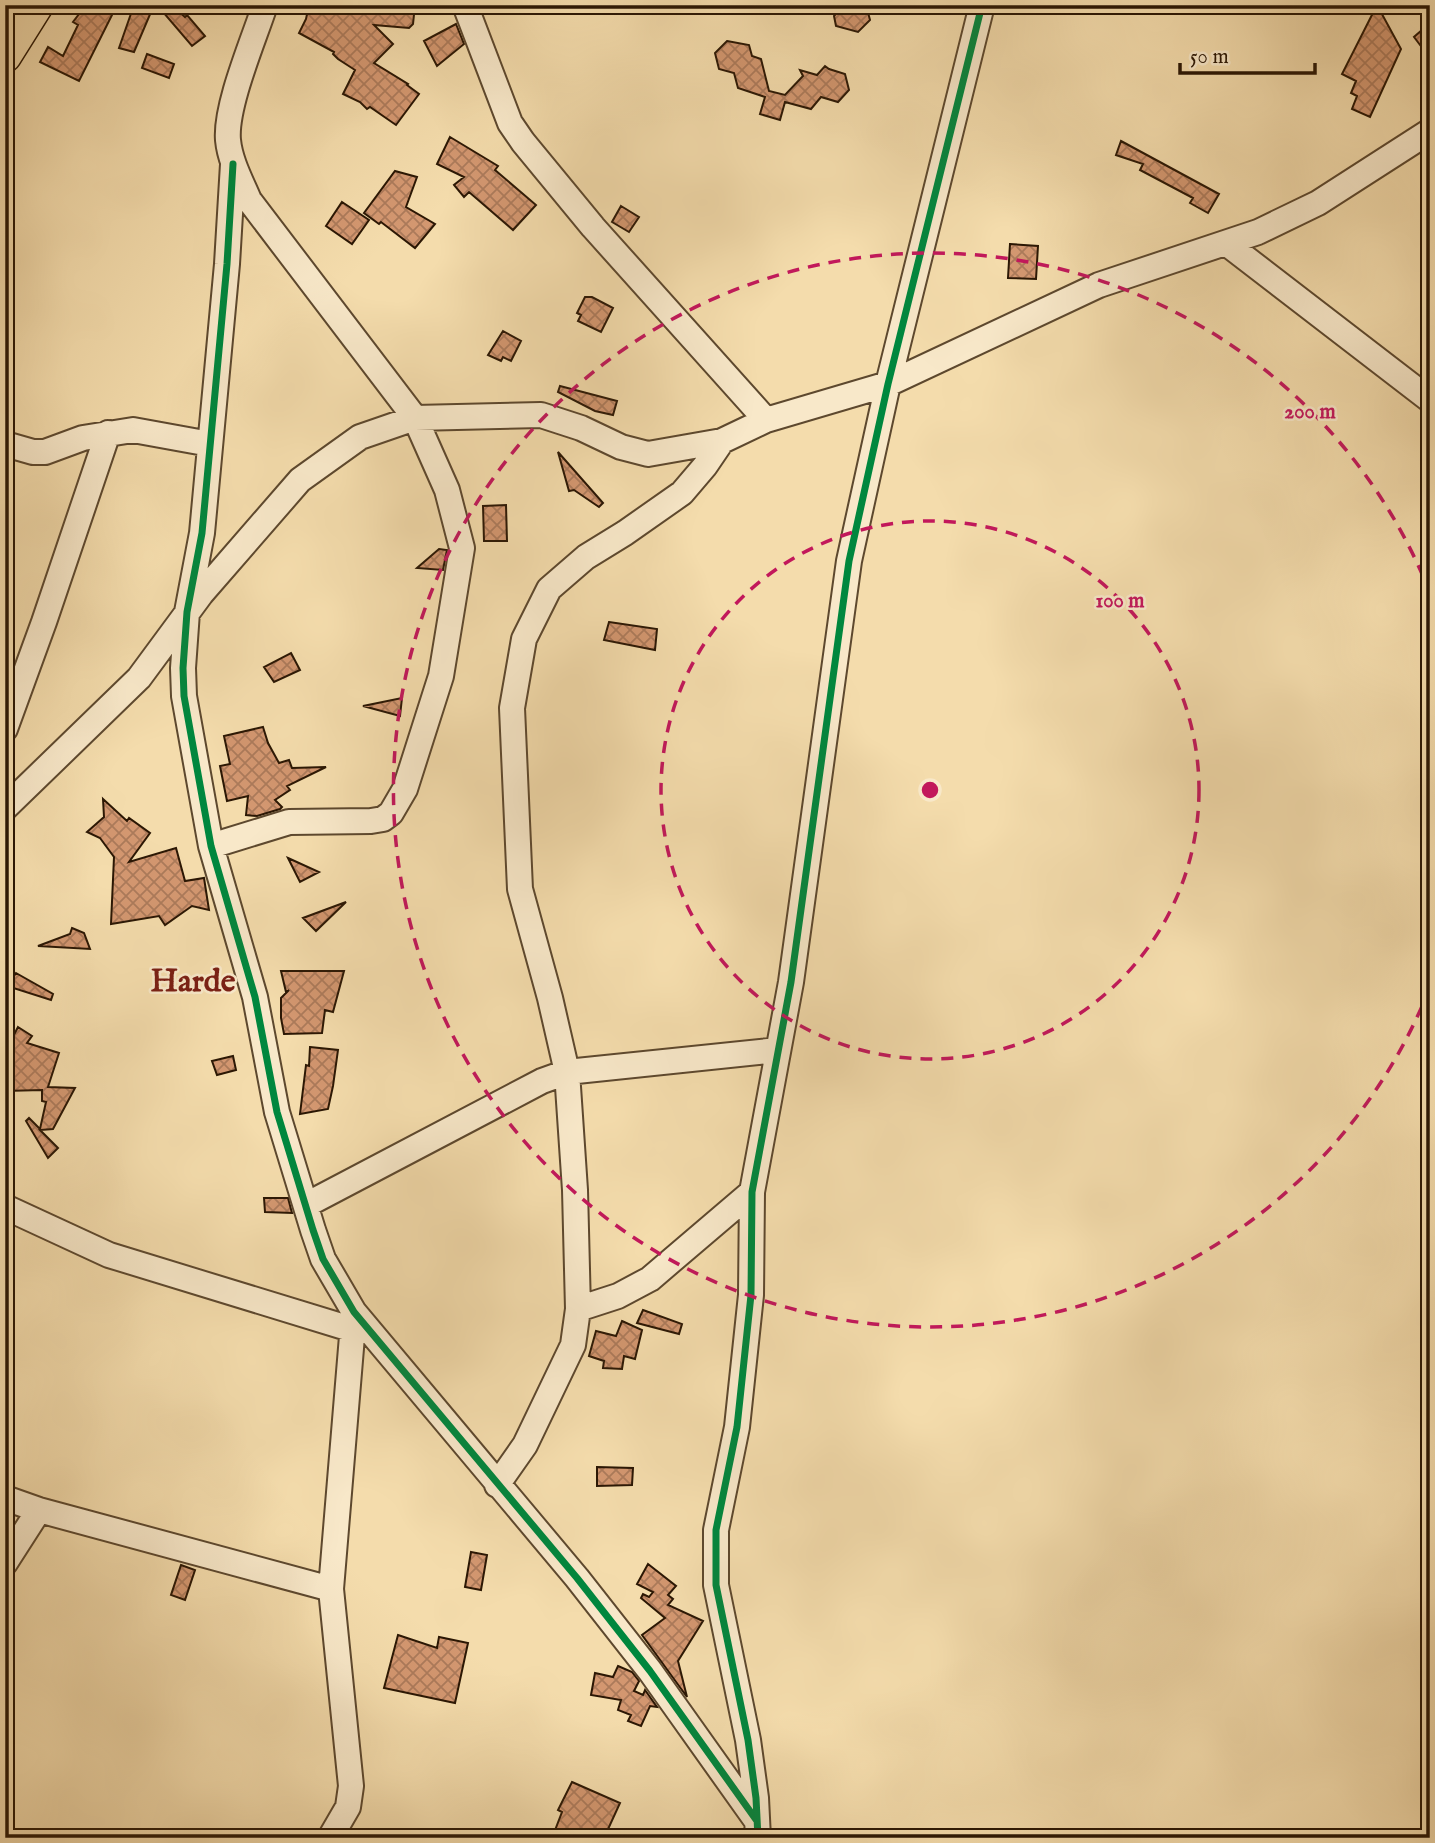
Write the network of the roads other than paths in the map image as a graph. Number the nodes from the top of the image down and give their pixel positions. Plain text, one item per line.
1 (37, 5) edge
2 (265, 5) edge
3 (465, 5) edge
4 (982, 5) edge
5 (5, 56) edge
6 (1430, 131) edge
7 (233, 164) junction
8 (1226, 243) junction
9 (888, 384) junction
10 (1430, 400) edge
11 (415, 418) junction
12 (766, 420) junction
13 (107, 433) junction
14 (722, 441) junction
15 (5, 444) edge
16 (209, 444) junction
17 (187, 612) junction
18 (5, 729) edge
19 (5, 808) edge
20 (211, 846) junction
21 (778, 1050) junction
22 (567, 1072) junction
23 (752, 1192) junction
24 (306, 1205) junction
25 (5, 1207) edge
26 (578, 1309) junction
27 (354, 1321) junction
28 (497, 1485) junction
29 (5, 1499) edge
30 (40, 1510) junction
31 (5, 1563) edge
32 (331, 1588) junction
33 (762, 1833) edge
34 (330, 1838) edge

1 - 5 main road
2 - 7 street
3 - 12 street
4 - 9 street
6 - 8 street
7 - 11 street
7 - 16 street
8 - 9 street
8 - 10 street
9 - 12 street
9 - 21 street
11 - 14 street
11 - 17 street
11 - 20 street
12 - 14 street
13 - 15 street
13 - 16 street
13 - 18 street
14 - 22 street
16 - 17 street
17 - 19 street
17 - 20 street
20 - 24 street
21 - 22 street
21 - 23 street
22 - 24 street
22 - 26 street
23 - 26 street
23 - 33 street
24 - 27 street
25 - 27 street
26 - 28 street
27 - 28 street
27 - 32 street
28 - 33 street
29 - 30 street
30 - 31 street
30 - 32 street
32 - 34 street

